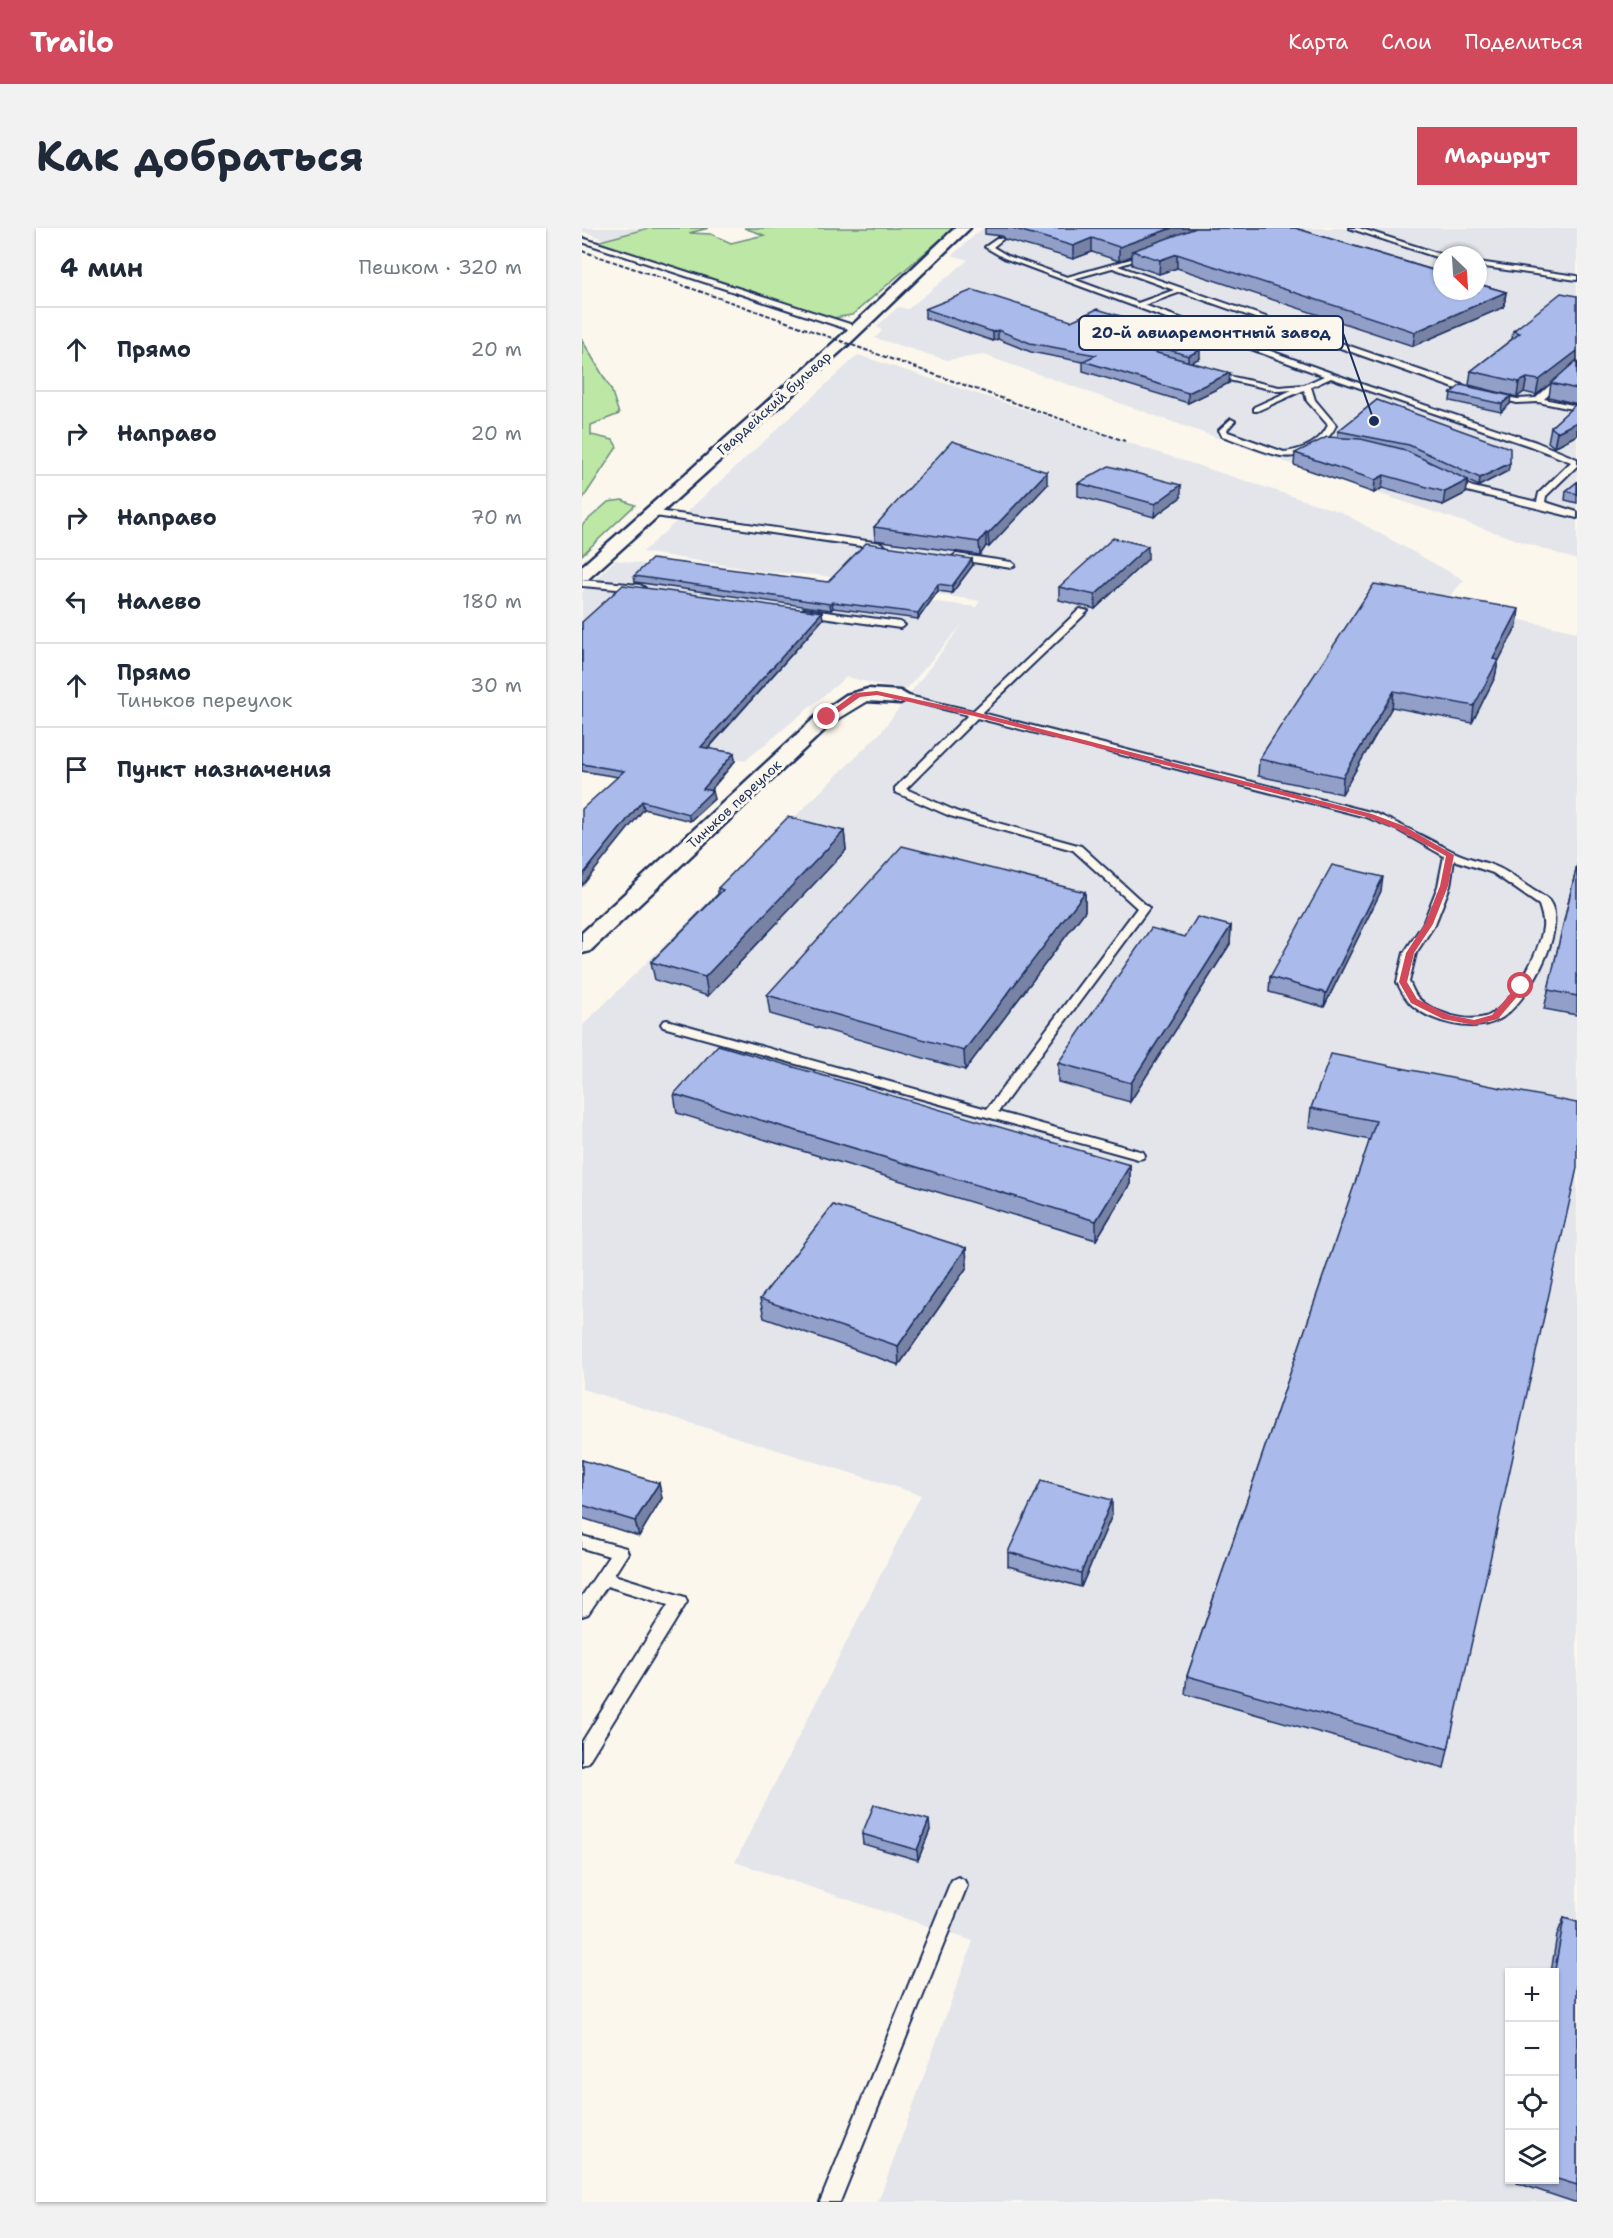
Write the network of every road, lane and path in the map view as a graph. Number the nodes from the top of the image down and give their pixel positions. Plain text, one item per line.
1 (963, 228) edge
2 (1352, 228) edge
3 (1000, 239) dead end
4 (582, 240) edge
5 (1158, 251) edge
6 (1433, 254) edge
7 (1487, 265) edge
8 (1115, 267) junction
9 (1577, 278) edge
10 (1067, 279) junction
11 (1181, 290) junction
12 (1138, 305) junction
13 (1183, 321) junction
14 (856, 329) junction
15 (1164, 360) edge
16 (1577, 365) edge
17 (1208, 373) edge
18 (1332, 375) junction
19 (1307, 387) junction
20 (1538, 400) junction
21 (1577, 408) edge
22 (1257, 409) dead end
23 (1231, 421) dead end
24 (1317, 444) junction
25 (1328, 444) edge
26 (1577, 462) edge
27 (1439, 474) edge
28 (1548, 507) junction
29 (651, 513) junction
30 (1577, 515) edge
31 (893, 548) edge
32 (940, 555) edge
33 (1011, 565) dead end
34 (582, 575) edge
35 (582, 583) edge
36 (653, 590) edge
37 (794, 610) edge
38 (1083, 611) edge
39 (900, 625) dead end
40 (900, 697) joint
41 (975, 714) junction
42 (1450, 855) junction
43 (582, 946) edge
44 (667, 1024) dead end
45 (991, 1112) junction
46 (1138, 1155) dead end
47 (582, 1542) edge
48 (604, 1578) junction
49 (582, 1608) edge
50 (582, 1757) edge
51 (958, 1886) dead end
52 (830, 2202) edge

1 - 14 street, Гвардейский бульвар
2 - 6 lane
3 - 10 lane
4 - 14 lane
5 - 8 lane
7 - 9 lane
8 - 10 lane
8 - 11 lane
10 - 12 lane
11 - 12 lane
11 - 20 lane
12 - 13 lane
13 - 15 lane
13 - 18 lane
14 - 29 street, Гвардейский бульвар
16 - 20 lane
17 - 19 lane
18 - 19 lane
18 - 26 lane
19 - 22 lane
19 - 24 lane
20 - 21 lane
23 - 24 lane
24 - 25 lane
26 - 28 lane
27 - 28 lane
28 - 30 lane
29 - 31 lane
29 - 34 street, Гвардейский бульвар
32 - 33 lane
35 - 36 lane
37 - 39 lane
38 - 41 lane
40 - 41 lane
40 - 43 street, Тиньков переулок
41 - 42 lane
41 - 45 lane
42 - 42 lane
44 - 45 lane
45 - 46 lane
47 - 48 lane
48 - 49 lane
48 - 50 lane
51 - 52 lane

